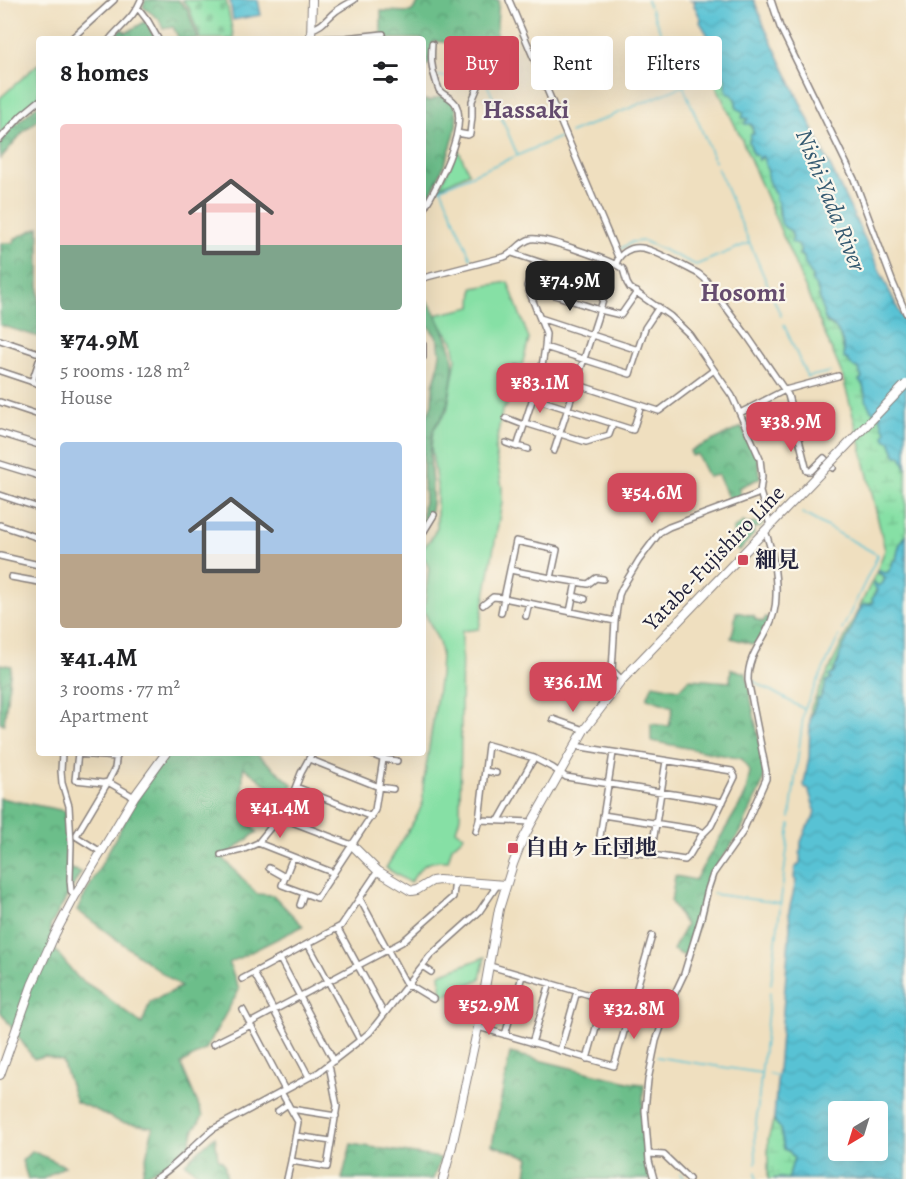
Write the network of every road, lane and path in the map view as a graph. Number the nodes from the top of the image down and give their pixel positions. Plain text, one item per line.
1 (114, 0) edge
2 (141, 0) edge
3 (312, 0) edge
4 (354, 0) edge
5 (509, 0) edge
6 (771, 0) edge
7 (138, 8) junction
8 (311, 29) junction
9 (383, 34) dead end
10 (74, 36) edge
11 (113, 36) edge
12 (156, 36) edge
13 (310, 36) edge
14 (364, 36) edge
15 (432, 44) dead end
16 (477, 90) edge
17 (36, 103) edge
18 (457, 133) junction
19 (0, 139) edge
20 (426, 205) edge
21 (512, 253) junction
22 (618, 257) junction
23 (535, 261) junction
24 (616, 264) junction
25 (426, 277) edge
26 (527, 286) junction
27 (637, 292) junction
28 (659, 308) junction
29 (600, 310) junction
30 (906, 313) edge
31 (540, 318) junction
32 (592, 335) junction
33 (0, 340) edge
34 (545, 347) junction
35 (638, 350) junction
36 (36, 352) edge
37 (584, 360) junction
38 (517, 368) dead end
39 (714, 370) junction
40 (0, 371) edge
41 (541, 373) junction
42 (838, 376) dead end
43 (36, 383) edge
44 (576, 384) junction
45 (906, 384) edge
46 (785, 390) junction
47 (533, 398) junction
48 (0, 402) edge
49 (641, 405) junction
50 (568, 409) junction
51 (740, 413) junction
52 (36, 414) edge
53 (506, 418) dead end
54 (525, 424) junction
55 (614, 424) junction
56 (0, 433) edge
57 (560, 434) junction
58 (506, 443) dead end
59 (36, 445) edge
60 (518, 446) junction
61 (528, 449) dead end
62 (554, 451) dead end
63 (0, 464) edge
64 (833, 468) dead end
65 (36, 475) edge
66 (760, 492) junction
67 (0, 495) edge
68 (36, 507) edge
69 (434, 515) dead end
70 (0, 525) edge
71 (426, 528) edge
72 (768, 528) junction
73 (36, 537) edge
74 (0, 556) edge
75 (36, 564) edge
76 (510, 570) junction
77 (11, 577) dead end
78 (551, 578) junction
79 (603, 579) dead end
80 (36, 581) edge
81 (576, 582) junction
82 (573, 596) junction
83 (504, 598) junction
84 (585, 598) dead end
85 (529, 603) junction
86 (483, 605) dead end
87 (570, 612) junction
88 (501, 613) dead end
89 (526, 616) dead end
90 (615, 621) junction
91 (622, 680) junction
92 (553, 719) dead end
93 (584, 730) junction
94 (575, 746) junction
95 (613, 753) junction
96 (62, 756) edge
97 (78, 756) edge
98 (117, 756) edge
99 (163, 756) edge
100 (310, 756) edge
101 (384, 756) edge
102 (534, 758) junction
103 (309, 759) junction
104 (397, 761) dead end
105 (666, 761) junction
106 (485, 771) junction
107 (496, 773) dead end
108 (560, 773) junction
109 (108, 782) junction
110 (608, 784) junction
111 (296, 787) junction
112 (379, 787) junction
113 (393, 789) dead end
114 (661, 792) junction
115 (134, 797) junction
116 (723, 802) junction
117 (603, 815) junction
118 (279, 816) junction
119 (372, 817) junction
120 (479, 820) junction
121 (499, 820) junction
122 (532, 822) junction
123 (656, 824) junction
124 (476, 831) dead end
125 (705, 832) junction
126 (258, 843) junction
127 (352, 845) junction
128 (101, 852) junction
129 (221, 855) dead end
130 (651, 855) junction
131 (293, 857) junction
132 (269, 868) dead end
133 (378, 871) junction
134 (334, 873) junction
135 (285, 877) junction
136 (455, 880) junction
137 (502, 885) junction
138 (304, 893) junction
139 (75, 896) junction
140 (360, 899) junction
141 (300, 905) dead end
142 (338, 929) junction
143 (652, 936) dead end
144 (308, 944) junction
145 (387, 950) junction
146 (280, 959) junction
147 (358, 966) junction
148 (422, 966) junction
149 (490, 966) junction
150 (431, 972) dead end
151 (254, 973) junction
152 (522, 976) junction
153 (242, 979) dead end
154 (328, 981) junction
155 (550, 983) junction
156 (408, 984) junction
157 (577, 991) junction
158 (300, 997) junction
159 (434, 999) dead end
160 (604, 999) junction
161 (631, 1007) junction
162 (243, 1010) dead end
163 (274, 1011) junction
164 (384, 1014) junction
165 (250, 1024) junction
166 (478, 1027) junction
167 (505, 1035) junction
168 (360, 1040) junction
169 (532, 1043) junction
170 (213, 1044) dead end
171 (560, 1051) junction
172 (587, 1059) junction
173 (331, 1063) junction
174 (0, 1075) edge
175 (309, 1077) junction
176 (283, 1091) junction
177 (290, 1107) junction
178 (278, 1111) dead end
179 (336, 1116) junction
180 (296, 1136) junction
181 (331, 1141) junction
182 (649, 1154) junction
183 (291, 1161) junction
184 (155, 1179) edge
185 (287, 1179) edge
186 (442, 1179) edge
187 (654, 1179) edge
188 (689, 1179) edge

1 - 10 street
2 - 7 street
3 - 8 main road
4 - 8 street
5 - 22 street
6 - 30 street
7 - 11 street
7 - 12 street
8 - 13 main road
9 - 14 street
15 - 18 street
16 - 18 street
17 - 19 street
18 - 20 street
21 - 23 street
21 - 24 street
21 - 25 street
22 - 24 street
22 - 46 street
23 - 26 street
23 - 29 street
24 - 27 street
26 - 29 street
26 - 31 street
27 - 28 street
27 - 29 street
28 - 35 street
28 - 39 street
29 - 32 street
31 - 32 street
31 - 34 street
32 - 35 street
32 - 37 street
33 - 36 street
34 - 37 street
34 - 41 street
35 - 37 street
37 - 44 street
38 - 41 street
39 - 49 street
39 - 51 street
40 - 43 street
41 - 44 street
41 - 47 street
42 - 46 street
44 - 49 street
44 - 50 street
45 - 72 main road, Yatabe-Fujishiro Line, bridge
46 - 51 street
46 - 64 street
47 - 50 street
47 - 54 street
48 - 52 street
49 - 55 street
50 - 55 street
50 - 57 street
51 - 66 street
53 - 54 street
54 - 57 street
54 - 60 street
55 - 57 street
56 - 59 street
57 - 62 street
58 - 60 street
60 - 61 street
63 - 65 street
66 - 72 street
66 - 90 street
67 - 68 street
69 - 71 street
70 - 73 street
72 - 91 main road, Yatabe-Fujishiro Line
72 - 182 street
74 - 75 street
76 - 78 street
76 - 78 street
76 - 83 street
77 - 80 street
78 - 81 street
79 - 81 street
81 - 82 street
82 - 84 street
82 - 87 street
83 - 85 street
83 - 86 street
83 - 88 street
85 - 87 street
85 - 89 street
87 - 90 street
90 - 91 street
91 - 93 main road, Yatabe-Fujishiro Line
92 - 93 street
93 - 94 main road, Yatabe-Fujishiro Line
94 - 95 street
94 - 108 main road, Yatabe-Fujishiro Line
95 - 105 street
95 - 110 street
96 - 139 street
97 - 109 street
98 - 109 street
99 - 115 main road
100 - 103 street
101 - 104 street
101 - 112 street
102 - 106 street
102 - 108 street
102 - 121 street
103 - 111 street
103 - 112 street
105 - 114 street
105 - 116 street
106 - 107 street
106 - 120 street
108 - 110 street
108 - 122 main road, Yatabe-Fujishiro Line
109 - 115 street
109 - 128 street
110 - 114 street
110 - 117 street
111 - 118 street
111 - 119 street
112 - 113 street
112 - 119 street
114 - 116 street
114 - 123 street
115 - 128 main road
116 - 125 street
117 - 123 street
117 - 130 street
118 - 126 street
118 - 127 street
119 - 127 street
120 - 121 street
120 - 124 street
121 - 122 street
122 - 137 main road, Yatabe-Fujishiro Line
123 - 125 street
123 - 130 street
125 - 130 street
126 - 129 street
126 - 131 street
127 - 133 main road
127 - 134 street
128 - 139 main road
131 - 134 street
131 - 135 street
132 - 135 street
133 - 136 main road
133 - 140 street
134 - 138 street
135 - 138 street
136 - 137 main road
136 - 145 street
137 - 148 street
137 - 149 main road, Yatabe-Fujishiro Line
138 - 141 street
139 - 174 main road
140 - 142 street
140 - 145 street
142 - 144 street
142 - 147 street
143 - 161 street
144 - 146 street
144 - 154 street
145 - 147 street
145 - 156 street
146 - 151 street
146 - 158 street
147 - 154 street
147 - 164 street
148 - 150 street
148 - 156 street
149 - 152 street
149 - 166 main road, Yatabe-Fujishiro Line
151 - 153 street
151 - 163 street
152 - 155 street
152 - 167 street
154 - 158 street
154 - 168 street
155 - 157 street
155 - 169 street
156 - 159 street
156 - 164 street
157 - 160 street
157 - 171 street
158 - 163 street
158 - 173 street
160 - 161 street
160 - 172 street
161 - 172 street
162 - 165 street
163 - 165 street
163 - 175 street
164 - 168 street
165 - 170 street
165 - 176 street
166 - 167 street
166 - 186 main road, Yatabe-Fujishiro Line
167 - 169 street
168 - 173 street
169 - 171 street
171 - 172 street
173 - 175 street
173 - 179 street
175 - 176 street
176 - 177 street
176 - 184 street
177 - 178 street
177 - 179 street
177 - 180 street
179 - 181 street
180 - 181 street
180 - 183 street
181 - 183 street
182 - 187 street
182 - 188 street
183 - 185 street

